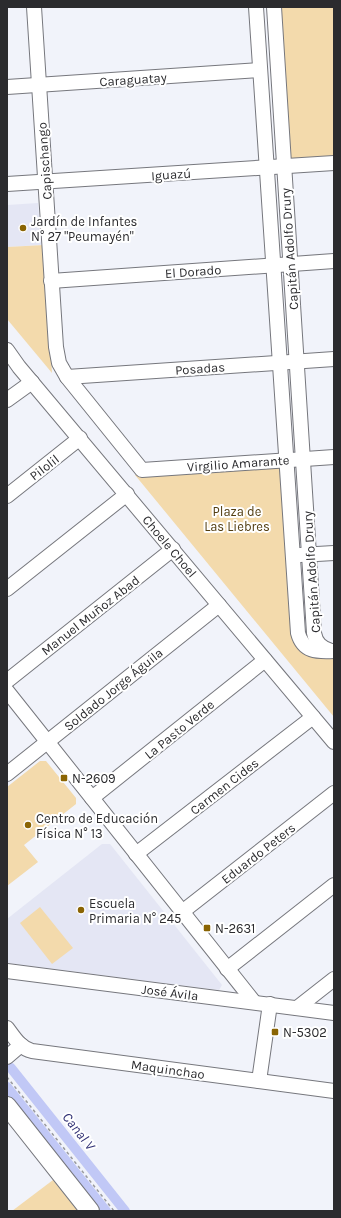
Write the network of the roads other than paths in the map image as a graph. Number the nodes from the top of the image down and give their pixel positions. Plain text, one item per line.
1 (34, 7) edge
2 (256, 7) edge
3 (274, 7) edge
4 (260, 70) junction
5 (39, 85) junction
6 (7, 87) edge
7 (334, 163) edge
8 (284, 166) junction
9 (266, 168) junction
10 (45, 182) junction
11 (7, 184) edge
12 (334, 262) edge
13 (290, 264) junction
14 (273, 266) junction
15 (51, 281) junction
16 (7, 350) edge
17 (334, 359) edge
18 (297, 361) junction
19 (280, 363) junction
20 (67, 377) junction
21 (32, 382) junction
22 (7, 400) edge
23 (80, 438) junction
24 (334, 457) edge
25 (303, 459) junction
26 (286, 460) junction
27 (127, 494) junction
28 (7, 496) edge
29 (173, 550) junction
30 (334, 553) edge
31 (309, 555) junction
32 (293, 556) junction
33 (7, 589) edge
34 (219, 605) junction
35 (333, 651) edge
36 (265, 660) junction
37 (7, 681) edge
38 (7, 691) edge
39 (313, 717) junction
40 (47, 742) junction
41 (334, 742) edge
42 (7, 774) edge
43 (334, 792) edge
44 (92, 798) junction
45 (136, 854) junction
46 (334, 885) edge
47 (182, 912) junction
48 (228, 969) junction
49 (7, 971) edge
50 (334, 978) edge
51 (254, 1002) junction
52 (270, 1004) junction
53 (297, 1008) junction
54 (334, 1013) edge
55 (7, 1028) edge
56 (21, 1045) junction
57 (7, 1056) edge
58 (259, 1081) junction
59 (334, 1091) edge
60 (7, 1106) edge
61 (90, 1211) edge

1 - 5 street, Capischango
2 - 4 street, Capitán Adolfo Drury
3 - 8 street, Capitán Adolfo Drury
4 - 5 street, Caraguatay
4 - 9 street, Capitán Adolfo Drury
5 - 6 street, Caraguatay
5 - 10 street, Capischango
7 - 8 street, Iguazú
8 - 9 street, Iguazú
8 - 13 street, Capitán Adolfo Drury
9 - 10 street, Iguazú
9 - 14 street, Capitán Adolfo Drury
10 - 11 street, Iguazú
10 - 15 street, Capischango
12 - 13 street, El Dorado
13 - 14 street, El Dorado
13 - 18 street, Capitán Adolfo Drury
14 - 15 street, El Dorado
14 - 19 street, Capitán Adolfo Drury
15 - 20 street, Capischango
16 - 21 street, Choele Choel
17 - 18 street, Posadas
18 - 19 street, Posadas
18 - 25 street, Capitán Adolfo Drury
19 - 20 street, Posadas
19 - 26 street, Capitán Adolfo Drury
20 - 26 street, Virgilio Amarante
21 - 22 street
21 - 23 street, Choele Choel
23 - 27 street, Choele Choel
23 - 28 street, Pilolil
24 - 25 street, Virgilio Amarante
25 - 26 street, Virgilio Amarante
25 - 31 street, Capitán Adolfo Drury
26 - 32 street, Capitán Adolfo Drury
27 - 29 street, Choele Choel
27 - 33 street
29 - 34 street, Choele Choel
29 - 37 street, Manuel Muñoz Abad
30 - 31 street
31 - 32 street
31 - 35 street, Capitán Adolfo Drury
32 - 35 street, Capitán Adolfo Drury
34 - 36 street, Choele Choel
34 - 40 street, Soldado Jorge Águila
36 - 39 street, Choele Choel
36 - 44 street, La Pasto Verde
38 - 40 street
39 - 41 street, Choele Choel
39 - 45 street, Carmen Cides
40 - 42 street, Soldado Jorge Águila
40 - 44 street
43 - 47 street, Eduardo Peters
44 - 45 street
45 - 47 street
46 - 48 street
47 - 48 street
48 - 51 street
49 - 51 street, José Ávila
50 - 53 street
51 - 52 street, José Ávila
52 - 53 street, José Ávila
52 - 58 street
53 - 54 street, José Ávila
55 - 56 street
56 - 57 street
56 - 58 street, Maquinchao
58 - 59 street, Maquinchao
60 - 61 main road

